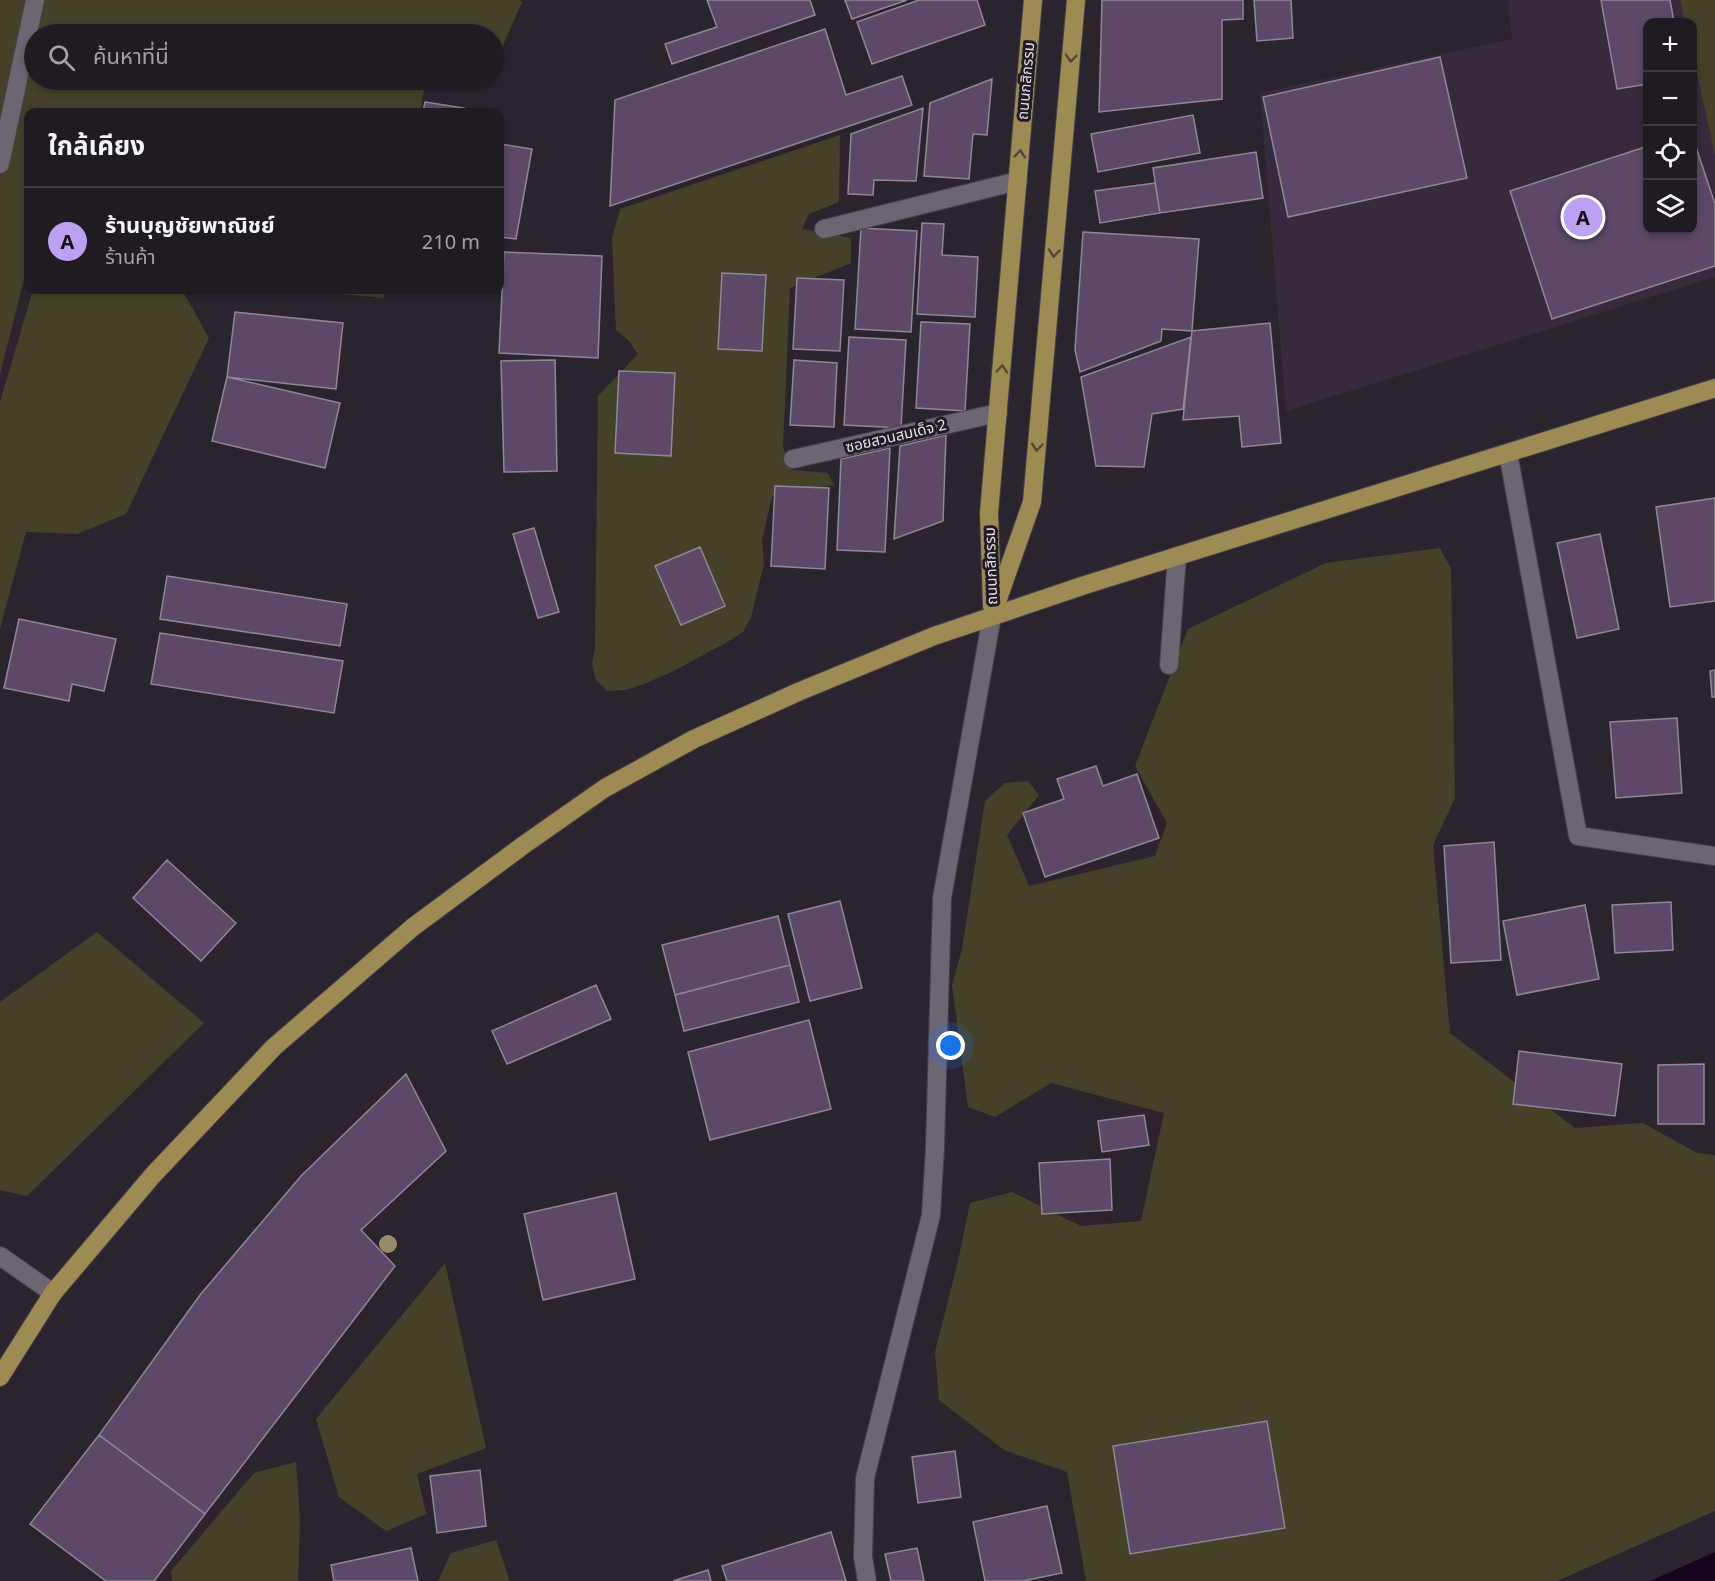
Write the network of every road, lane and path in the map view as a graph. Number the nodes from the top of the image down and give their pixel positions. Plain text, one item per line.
1 (35, 0) edge
2 (1033, 0) edge
3 (1076, 0) edge
4 (30, 24) edge
5 (24, 52) edge
6 (0, 164) edge
7 (1018, 181) junction
8 (824, 229) dead end
9 (1715, 388) edge
10 (998, 413) junction
11 (1508, 453) junction
12 (793, 459) dead end
13 (1177, 556) junction
14 (992, 616) junction
15 (1168, 665) dead end
16 (1715, 856) edge
17 (0, 1256) edge
18 (53, 1293) junction
19 (0, 1377) edge
20 (867, 1581) edge

1 - 4 street
7 -> 2 main road, ถนนกสิกรรม
3 -> 14 main road, ถนนกสิกรรม
5 - 6 street
7 - 8 street
10 -> 7 main road, ถนนกสิกรรม
9 - 11 main road
10 - 12 street, ซอยสวนสมเด็จ 2
10 - 14 main road, ถนนกสิกรรม
11 - 13 main road
11 - 16 street
13 - 14 main road
13 - 15 street
14 - 18 main road
14 - 20 street
17 - 18 street
18 - 19 main road

